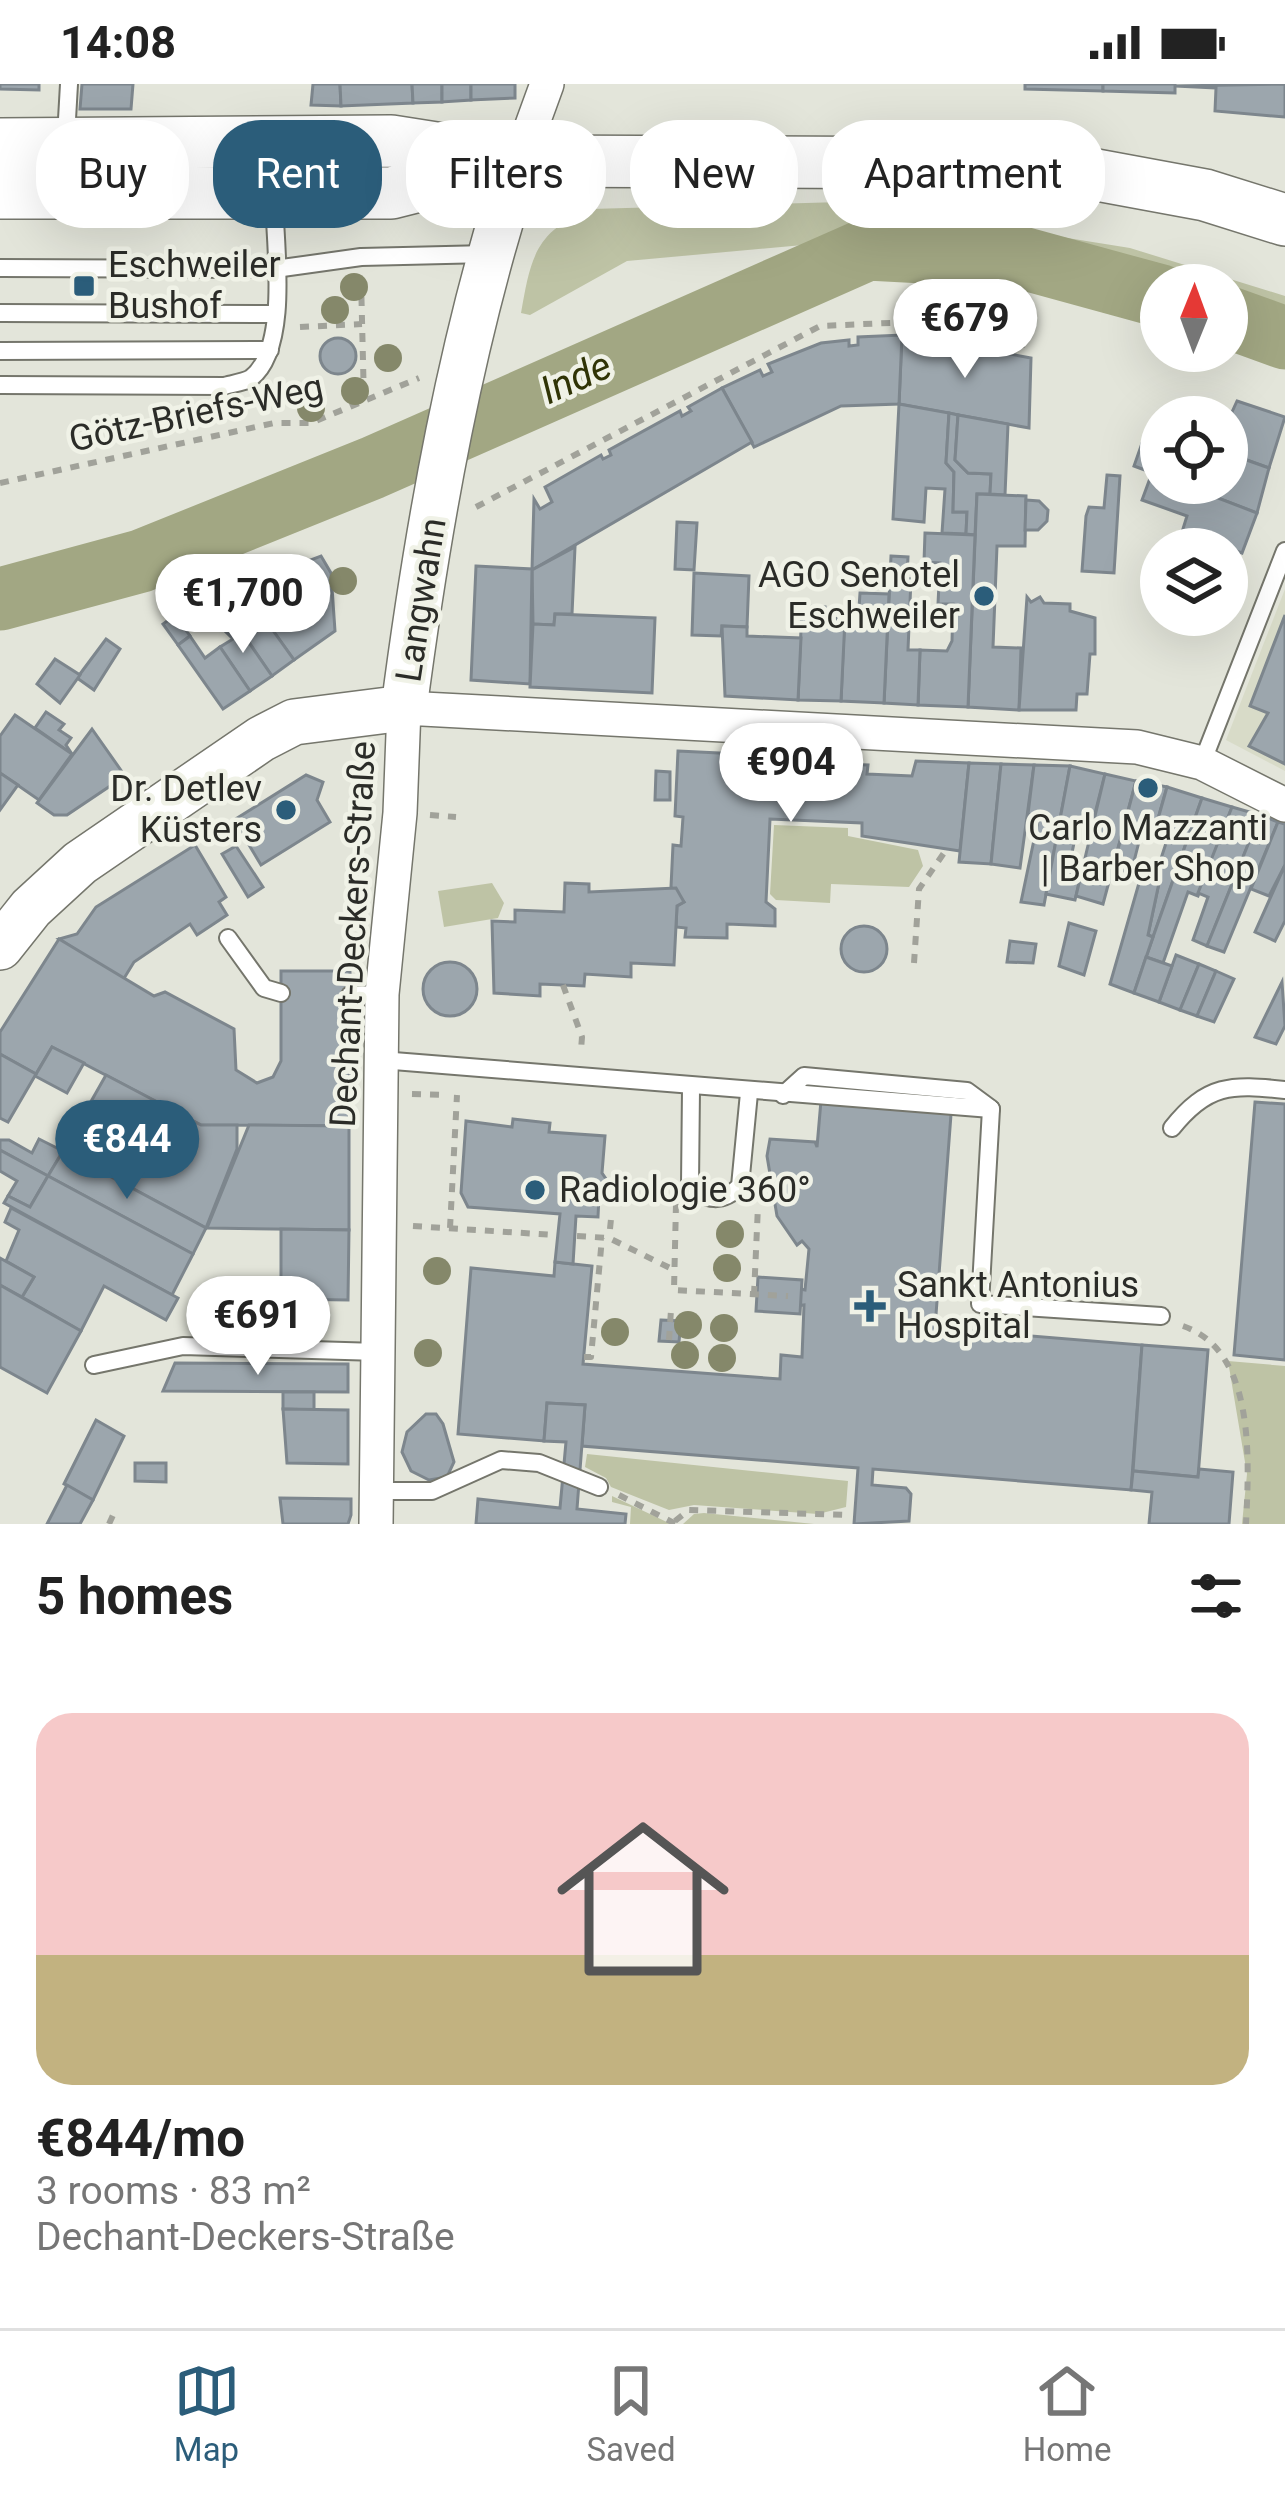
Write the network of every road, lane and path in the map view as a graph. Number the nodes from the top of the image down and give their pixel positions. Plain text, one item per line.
1 (69, 84) edge
2 (547, 84) edge
3 (67, 120) edge
4 (534, 120) edge
5 (189, 142) edge
6 (36, 143) edge
7 (406, 143) edge
8 (0, 144) edge
9 (606, 161) edge
10 (0, 194) edge
11 (213, 195) edge
12 (1285, 220) edge
13 (274, 228) edge
14 (497, 228) edge
15 (488, 254) junction
16 (0, 268) edge
17 (275, 269) junction
18 (0, 314) edge
19 (276, 314) junction
20 (1025, 345) dead end
21 (0, 350) edge
22 (270, 350) junction
23 (464, 366) junction
24 (0, 385) edge
25 (0, 483) edge
26 (435, 514) junction
27 (1285, 551) edge
28 (404, 708) junction
29 (1202, 763) junction
30 (1285, 805) edge
31 (946, 850) dead end
32 (228, 938) dead end
33 (0, 947) edge
34 (914, 963) dead end
35 (562, 985) dead end
36 (281, 993) dead end
37 (381, 1060) junction
38 (580, 1080) junction
39 (691, 1089) junction
40 (1285, 1090) edge
41 (749, 1093) junction
42 (458, 1095) dead end
43 (783, 1095) junction
44 (991, 1109) junction
45 (1172, 1128) dead end
46 (677, 1187) dead end
47 (610, 1219) dead end
48 (380, 1224) junction
49 (450, 1228) junction
50 (610, 1229) dead end
51 (555, 1235) dead end
52 (577, 1236) dead end
53 (602, 1238) junction
54 (674, 1270) junction
55 (788, 1296) dead end
56 (671, 1310) dead end
57 (1168, 1321) joint
58 (669, 1340) dead end
59 (378, 1352) junction
60 (584, 1357) dead end
61 (94, 1365) dead end
62 (599, 1487) joint
63 (377, 1508) edge
64 (114, 1513) dead end
65 (848, 1515) dead end
66 (676, 1522) edge
67 (109, 1524) edge
68 (1246, 1524) edge

1 - 3 lane
2 - 4 street
5 - 7 main road
6 - 8 main road
9 - 12 main road
10 - 11 main road
13 - 17 lane
14 - 15 main road, Langwahn
15 - 17 lane
15 - 23 main road, Langwahn
16 - 17 lane
17 - 19 lane
18 - 19 lane
19 - 22 lane
20 - 26 path
21 - 22 lane
22 - 24 lane
23 - 25 path, Götz-Briefs-Weg
23 - 26 main road, Langwahn
26 - 28 main road, Langwahn
27 - 29 lane
28 - 29 street
28 - 33 main road, Langwahn
28 - 37 street, Dechant-Deckers-Straße
29 - 30 street
31 - 34 path
32 - 36 lane
35 - 38 path
37 - 38 lane
37 - 48 street, Dechant-Deckers-Straße
38 - 39 lane
39 - 41 lane
39 - 41 lane
40 - 45 lane
41 - 43 lane
42 - 49 path
43 - 44 lane
43 - 44 lane
44 - 57 lane
46 - 54 path
47 - 50 path
48 - 49 path
48 - 59 street, Dechant-Deckers-Straße
49 - 51 path
52 - 53 path
53 - 54 path
53 - 60 path
54 - 55 path
56 - 58 path
57 - 68 path
59 - 61 lane
59 - 63 street, Dechant-Deckers-Straße
62 - 63 lane
62 - 66 path
64 - 67 path
65 - 66 path

